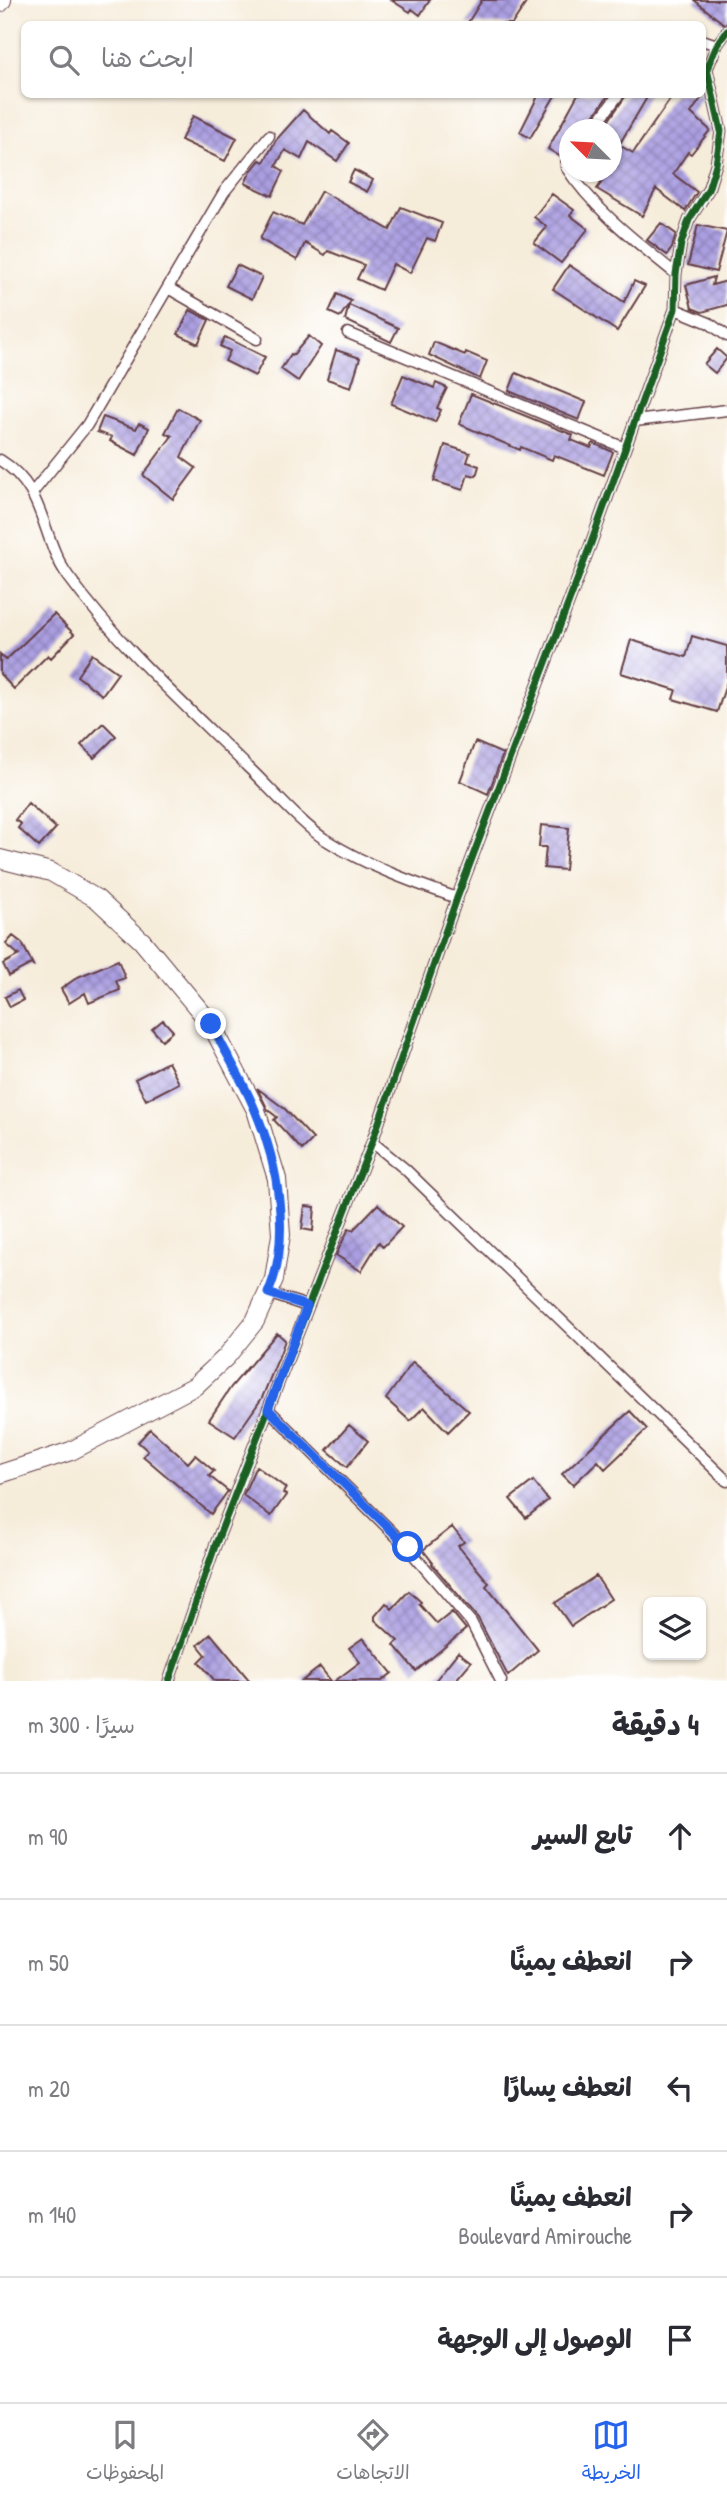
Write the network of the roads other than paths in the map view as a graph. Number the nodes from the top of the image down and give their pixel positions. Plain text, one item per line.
1 (727, 31) edge
2 (706, 41) edge
3 (718, 45) junction
4 (616, 98) edge
5 (600, 119) edge
6 (270, 136) dead end
7 (727, 159) edge
8 (716, 164) junction
9 (579, 182) edge
10 (676, 274) junction
11 (168, 289) junction
12 (675, 309) junction
13 (348, 333) dead end
14 (727, 335) edge
15 (257, 339) dead end
16 (727, 410) edge
17 (635, 421) junction
18 (625, 448) junction
19 (0, 460) edge
20 (33, 492) junction
21 (0, 859) edge
22 (457, 898) junction
23 (372, 1142) junction
24 (268, 1293) junction
25 (307, 1306) junction
26 (268, 1409) junction
27 (0, 1474) edge
28 (727, 1481) edge
29 (172, 1679) edge
30 (501, 1681) edge

1 - 3 street
2 - 3 street
3 - 8 street
4 - 5 street
6 - 11 street
7 - 8 street
8 - 10 street
9 - 10 street
10 - 12 street
11 - 15 street
11 - 20 street
12 - 14 street
12 - 17 street
13 - 18 street
16 - 17 street
17 - 18 street
18 - 22 street
19 - 20 street
20 - 22 street
21 - 24 main road
22 - 23 street
23 - 25 street
23 - 28 street
24 - 25 street
24 - 27 main road
25 - 26 street
26 - 29 street
26 - 30 street

